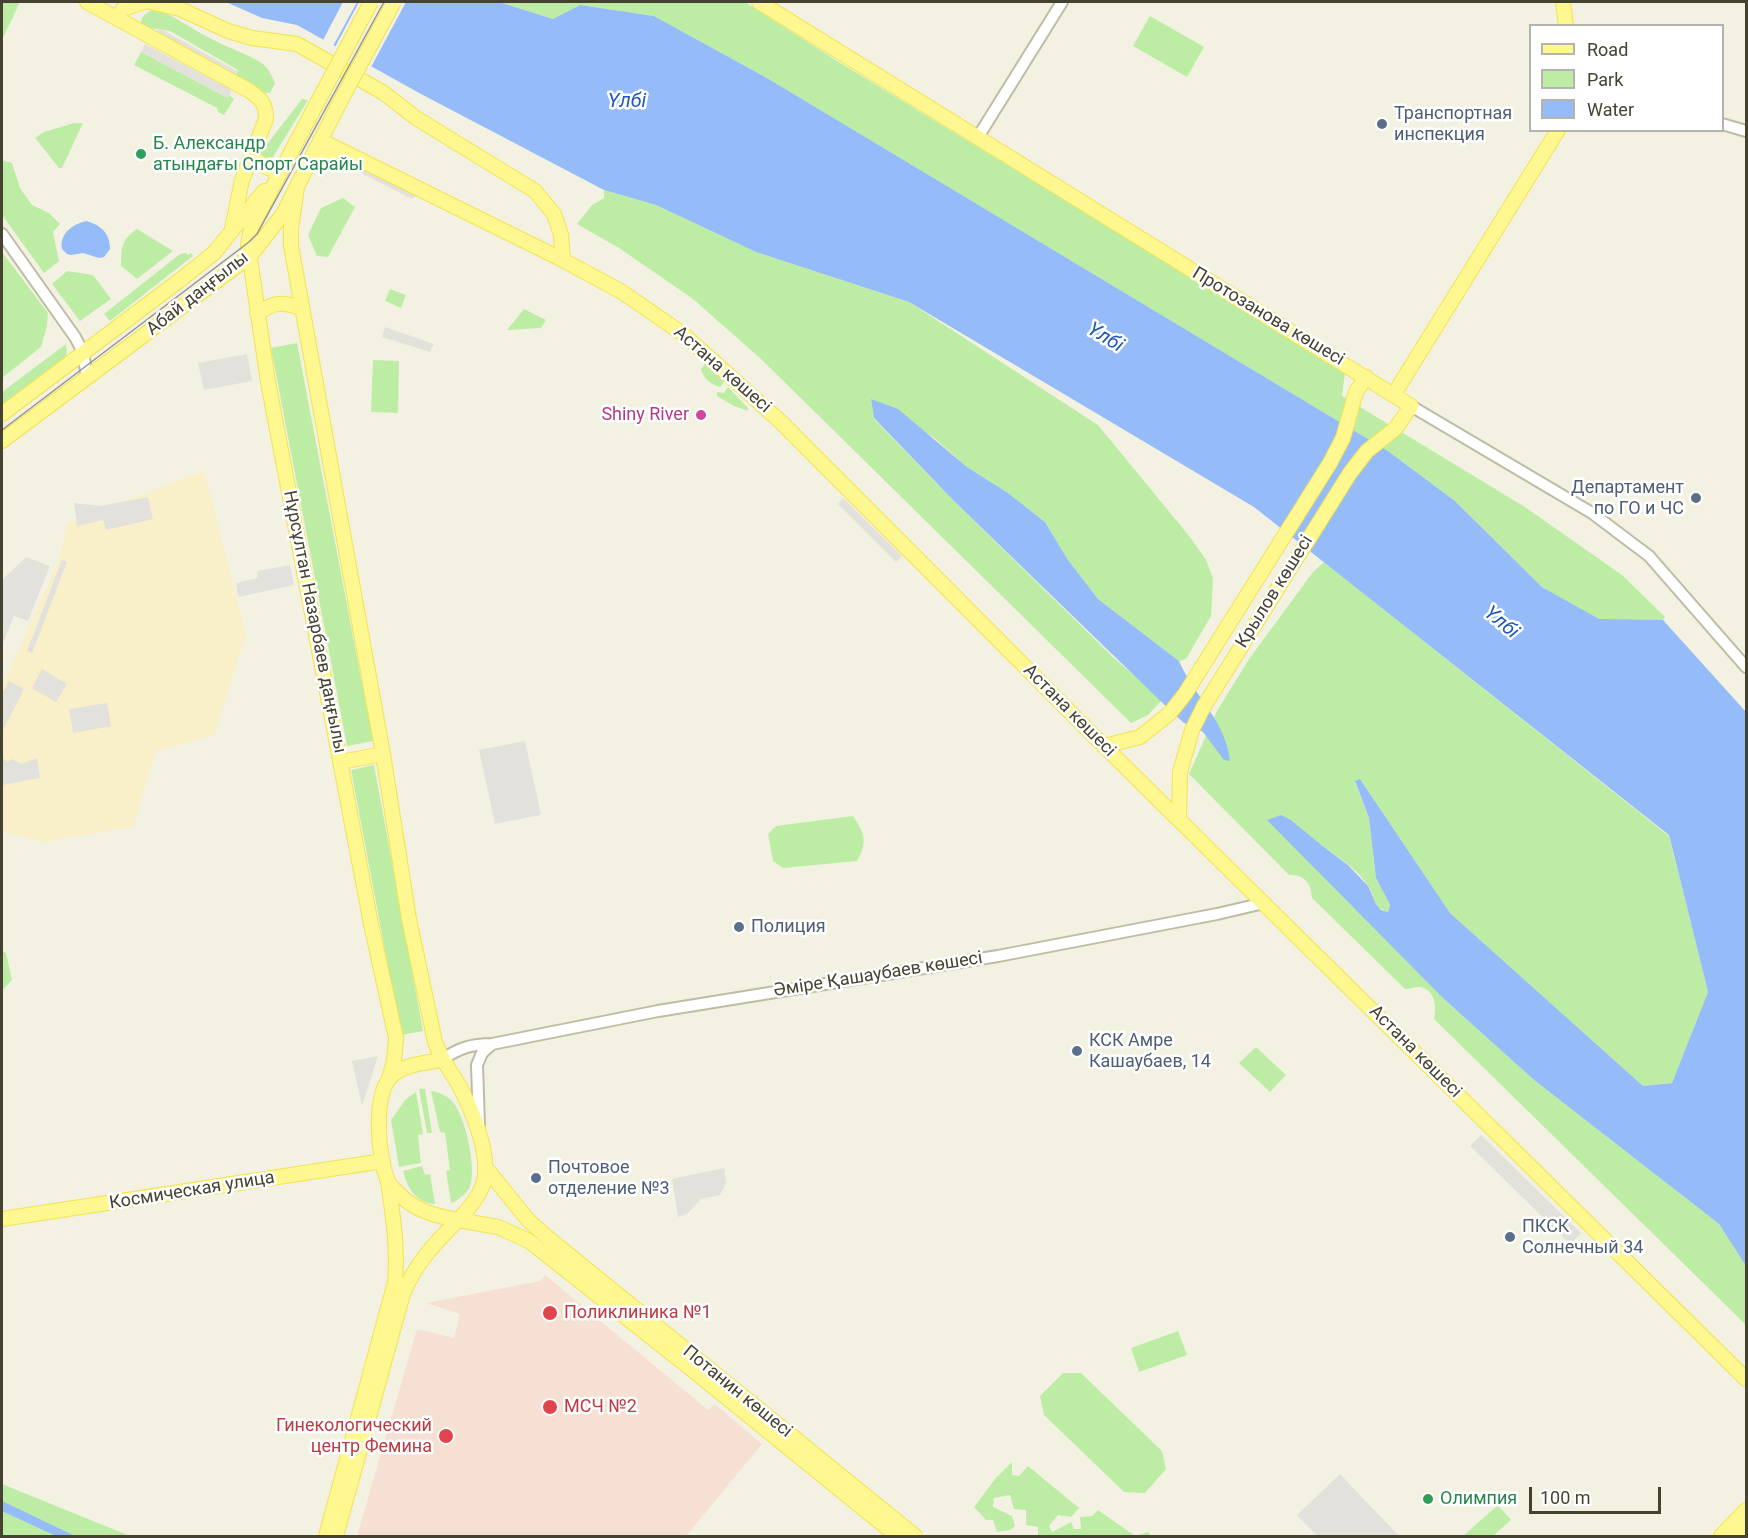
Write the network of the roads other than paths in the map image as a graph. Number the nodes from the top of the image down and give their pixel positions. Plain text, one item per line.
1 (87, 2) edge
2 (144, 2) edge
3 (150, 2) edge
4 (371, 2) edge
5 (394, 2) edge
6 (759, 2) edge
7 (1062, 2) edge
8 (1563, 2) edge
9 (117, 18) junction
10 (1566, 24) edge
11 (1724, 124) edge
12 (1746, 131) edge
13 (1557, 132) edge
14 (978, 137) junction
15 (320, 140) junction
16 (349, 154) junction
17 (251, 158) junction
18 (307, 167) junction
19 (282, 169) junction
20 (297, 187) junction
21 (231, 231) junction
22 (2, 234) edge
23 (250, 256) junction
24 (563, 260) junction
25 (301, 308) junction
26 (257, 314) junction
27 (83, 352) junction
28 (1366, 376) junction
29 (87, 378) junction
30 (1394, 394) junction
31 (1412, 406) junction
32 (2, 414) edge
33 (2, 441) edge
34 (1746, 667) edge
35 (1104, 746) junction
36 (383, 754) junction
37 (341, 762) junction
38 (1179, 820) junction
39 (1263, 903) junction
40 (492, 1044) junction
41 (442, 1060) junction
42 (389, 1078) junction
43 (480, 1137) junction
44 (383, 1161) junction
45 (486, 1168) junction
46 (388, 1182) junction
47 (2, 1219) edge
48 (458, 1220) junction
49 (1746, 1379) edge
50 (1746, 1510) edge
51 (1746, 1527) edge
52 (326, 1536) edge
53 (336, 1536) edge
54 (897, 1536) edge
55 (915, 1536) edge
56 (1721, 1536) edge
57 (1737, 1536) edge

1 - 9 main road
2 - 9 main road
3 - 24 main road
4 - 19 main road, Абай даңғылы, bridge
5 - 15 main road, Абай даңғылы, bridge
6 - 14 main road, Протозанова көшесі
7 - 14 street
8 - 10 main road
9 - 17 main road
11 - 12 street
13 - 30 main road
14 - 28 main road, Протозанова көшесі
15 - 16 main road, Астана көшесі
15 - 18 main road, Абай даңғылы
16 - 18 main road
16 - 24 main road, Астана көшесі
17 - 19 main road
17 - 21 main road
18 - 20 main road, Абай даңғылы
19 - 21 main road, Абай даңғылы
19 - 23 main road, Нұрсұлтан Назарбаев даңғылы
20 - 23 main road, Абай даңғылы
20 - 25 main road
21 - 27 main road, Абай даңғылы
22 - 27 street
23 - 26 main road, Нұрсұлтан Назарбаев даңғылы
23 - 29 main road, Абай даңғылы
24 - 35 main road, Астана көшесі
25 - 26 main road
25 - 36 main road
26 - 37 main road, Нұрсұлтан Назарбаев даңғылы
27 - 29 street
27 - 32 main road, Абай даңғылы
28 - 30 main road, Протозанова көшесі
28 - 35 main road, Крылов көшесі
29 - 33 main road, Абай даңғылы
30 - 31 main road, Протозанова көшесі
31 - 34 street, Протозанова көшесі
31 - 38 main road, Крылов көшесі
35 - 38 main road, Астана көшесі
36 - 37 main road
36 - 41 main road
37 - 42 main road, Нұрсұлтан Назарбаев даңғылы
38 - 39 main road, Астана көшесі
39 - 40 street, Әміре Қашаубаев көшесі
39 - 49 main road, Астана көшесі
40 - 41 street, Әміре Қашаубаев көшесі
40 - 43 street
41 - 42 main road
41 - 43 main road
42 - 44 main road, Нұрсұлтан Назарбаев даңғылы
43 - 45 main road
44 - 46 main road, Нұрсұлтан Назарбаев даңғылы
44 - 47 main road, Космическая улица
45 - 48 main road
45 - 55 main road, Потанин көшесі
46 - 48 main road
46 - 52 main road, Нұрсұлтан Назарбаев даңғылы
48 - 53 main road
48 - 54 main road, Потанин көшесі
50 - 56 main road
51 - 57 main road

